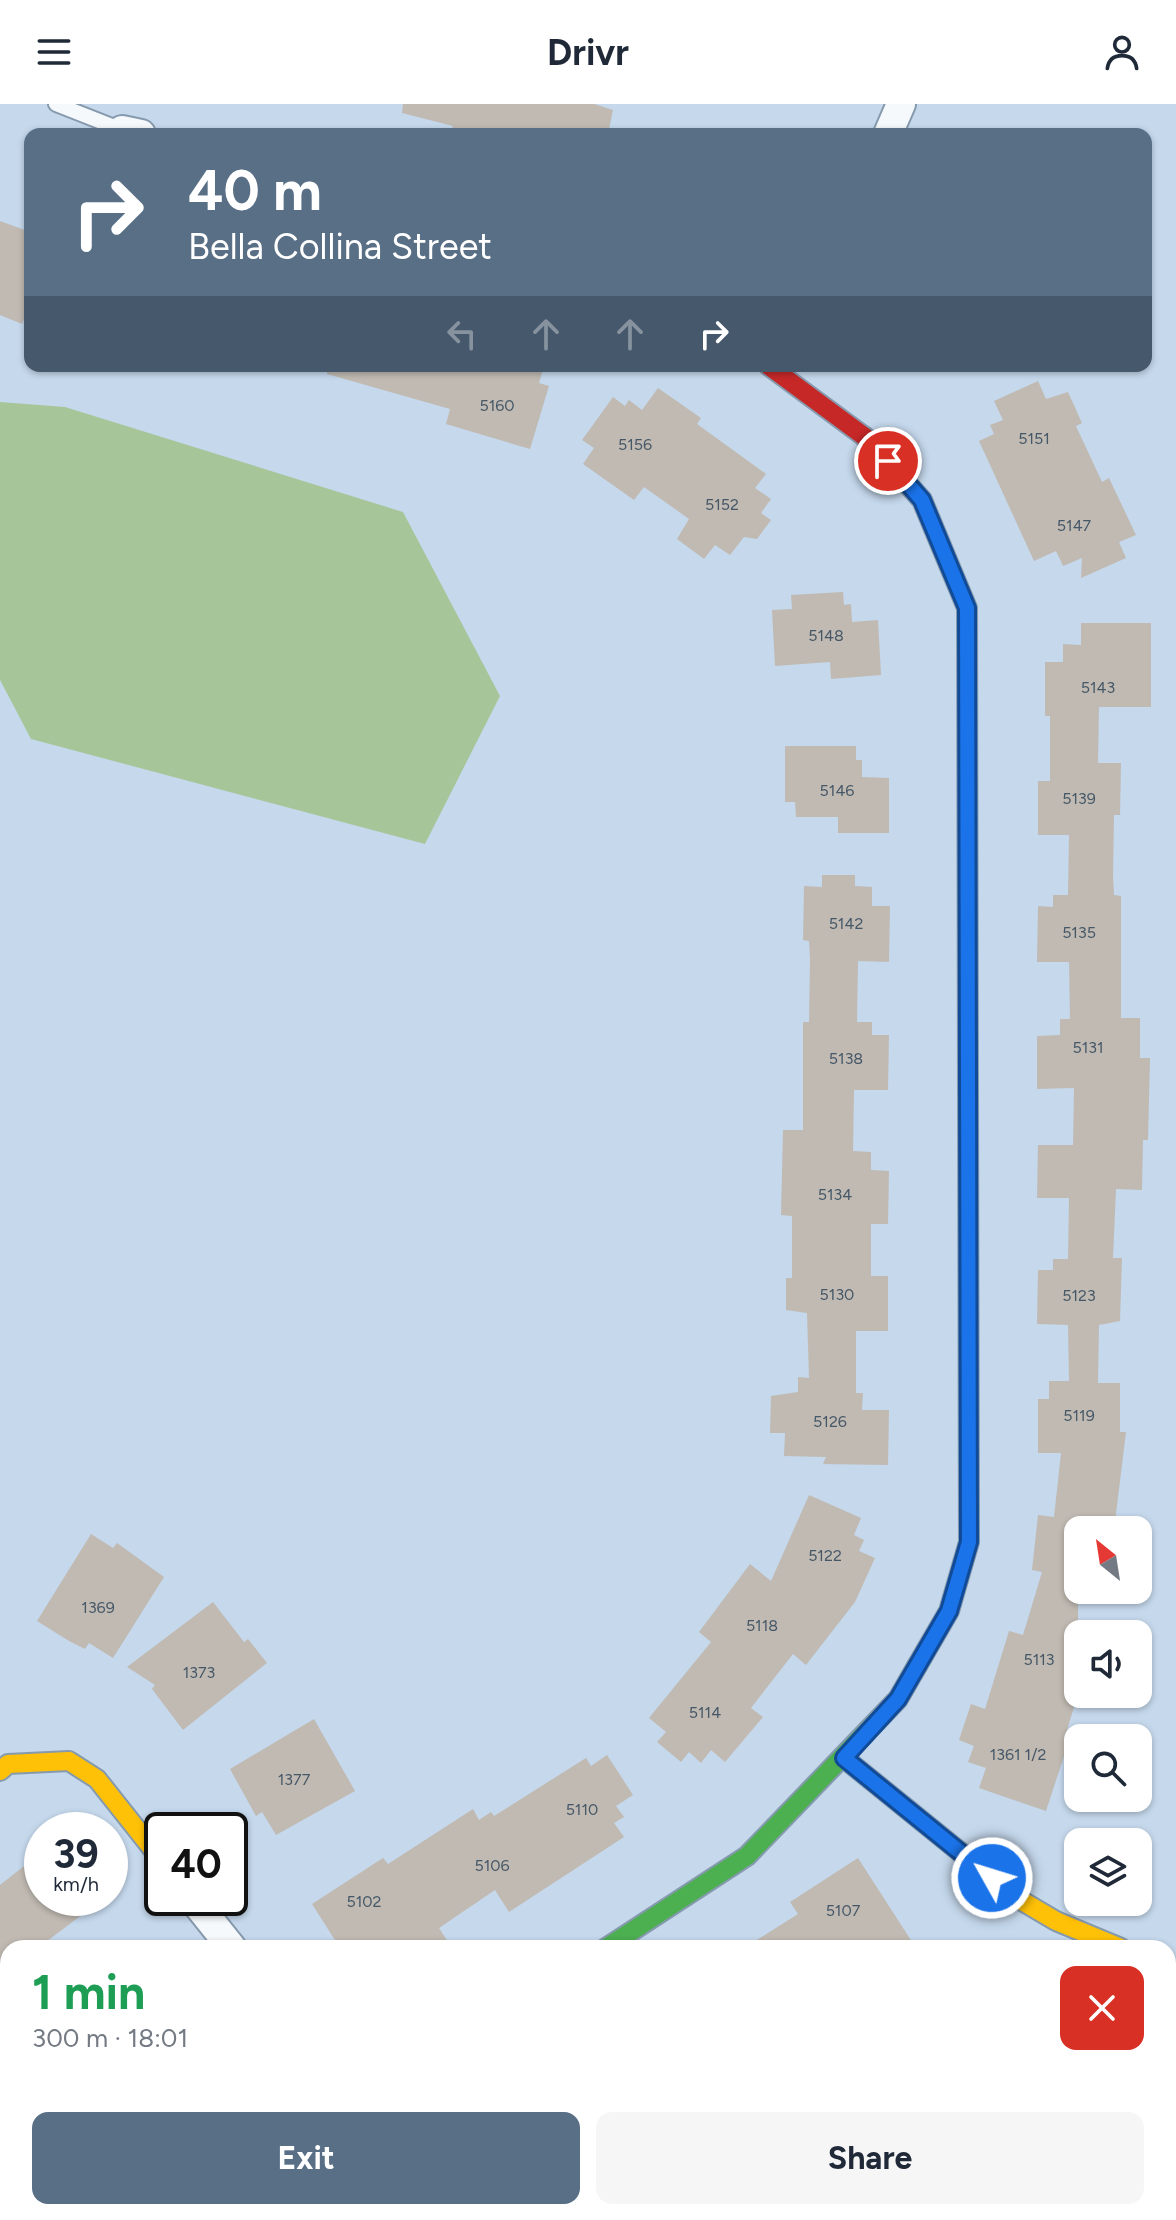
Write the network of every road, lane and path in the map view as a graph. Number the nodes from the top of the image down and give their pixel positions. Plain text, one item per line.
1 (56, 104) edge
2 (901, 104) edge
3 (121, 128) edge
4 (891, 128) edge
5 (781, 372) edge
6 (844, 1758) junction
7 (0, 1771) edge
8 (144, 1838) edge
9 (206, 1916) edge
10 (226, 1940) edge
11 (618, 1940) edge
12 (1102, 1940) edge

1 - 3 lane
2 - 4 street
5 - 6 street
6 - 11 street
6 - 12 street
7 - 8 street
9 - 10 street

